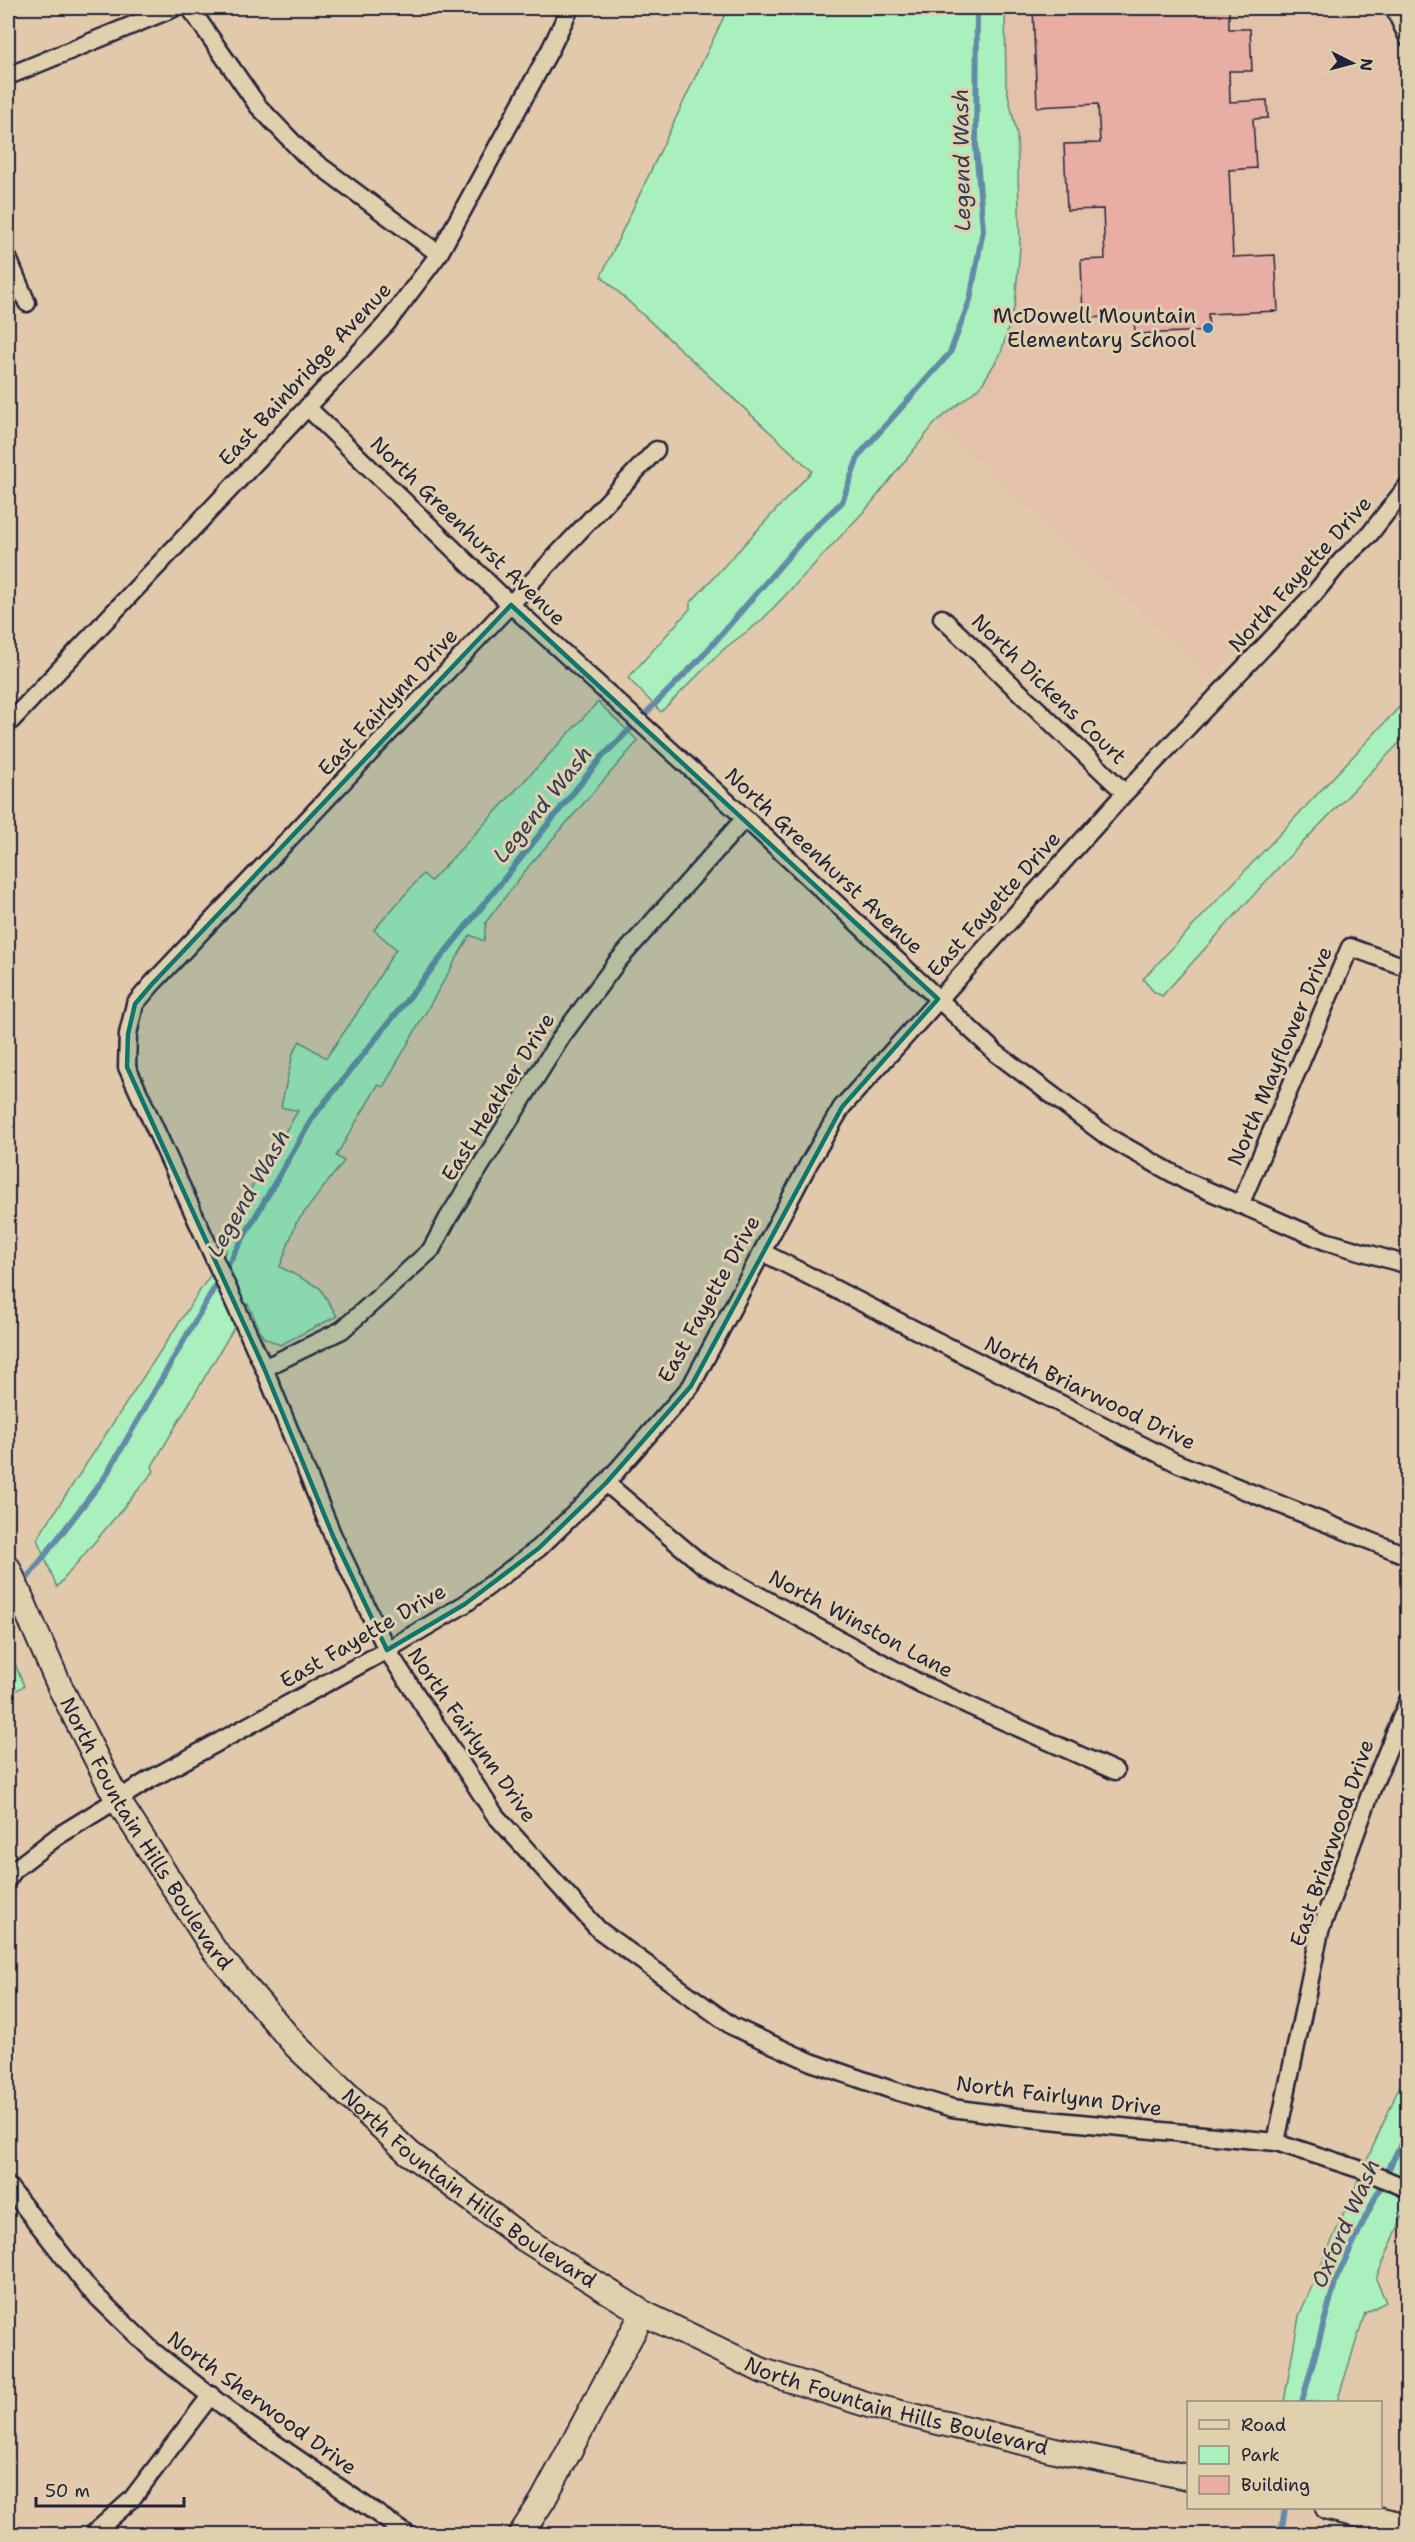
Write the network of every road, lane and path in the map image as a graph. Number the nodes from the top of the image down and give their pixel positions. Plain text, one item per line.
1 (174, 8) edge
2 (190, 8) edge
3 (570, 8) edge
4 (1394, 8) edge
5 (1407, 38) edge
6 (8, 76) edge
7 (439, 254) junction
8 (8, 258) edge
9 (27, 303) dead end
10 (307, 407) junction
11 (656, 450) dead end
12 (1407, 485) edge
13 (511, 605) junction
14 (942, 618) dead end
15 (1223, 690) joint
16 (8, 724) edge
17 (1125, 793) junction
18 (745, 818) junction
19 (1407, 968) edge
20 (152, 984) joint
21 (938, 999) junction
22 (1240, 1205) junction
23 (762, 1252) junction
24 (1407, 1264) edge
25 (264, 1368) junction
26 (606, 1483) junction
27 (1407, 1556) edge
28 (8, 1569) edge
29 (387, 1650) junction
30 (1407, 1701) edge
31 (1115, 1771) dead end
32 (117, 1799) junction
33 (8, 1879) edge
34 (1275, 2142) junction
35 (8, 2186) edge
36 (1407, 2190) edge
37 (643, 2313) junction
38 (211, 2395) junction
39 (1187, 2476) edge
40 (1332, 2509) edge
41 (1407, 2526) edge
42 (93, 2535) edge
43 (407, 2535) edge
44 (521, 2535) edge

1 - 6 street
2 - 7 street
3 - 7 street, East Bainbridge Avenue
4 - 5 street
7 - 10 street, East Bainbridge Avenue
8 - 9 street
10 - 13 street, North Greenhurst Avenue
10 - 16 street, East Bainbridge Avenue
11 - 13 street, East Fairlynn Drive
12 - 15 street, North Fayette Drive
13 - 18 street, North Greenhurst Avenue
13 - 20 street, East Fairlynn Drive
14 - 17 street, North Dickens Court
15 - 17 street, East Fayette Drive
17 - 21 street, East Fayette Drive
18 - 21 street, North Greenhurst Avenue
18 - 25 street, East Heather Drive
19 - 22 street, North Mayflower Drive
20 - 25 street, North Fairlynn Drive
21 - 22 street, North Greenhurst Avenue
21 - 23 street, East Fayette Drive
22 - 24 street, North Greenhurst Avenue
23 - 26 street, East Fayette Drive
23 - 27 street, North Briarwood Drive
25 - 29 street, North Fairlynn Drive
26 - 29 street, East Fayette Drive
26 - 31 street, North Winston Lane
28 - 32 main road, North Fountain Hills Boulevard
29 - 32 street, East Fayette Drive
29 - 34 street, North Fairlynn Drive
30 - 34 street, East Briarwood Drive
32 - 33 street
32 - 37 main road, North Fountain Hills Boulevard
34 - 36 street, North Fairlynn Drive
35 - 38 street, North Sherwood Drive
37 - 39 main road, North Fountain Hills Boulevard
37 - 44 main road
38 - 42 street
38 - 43 street, North Sherwood Drive
40 - 41 main road

